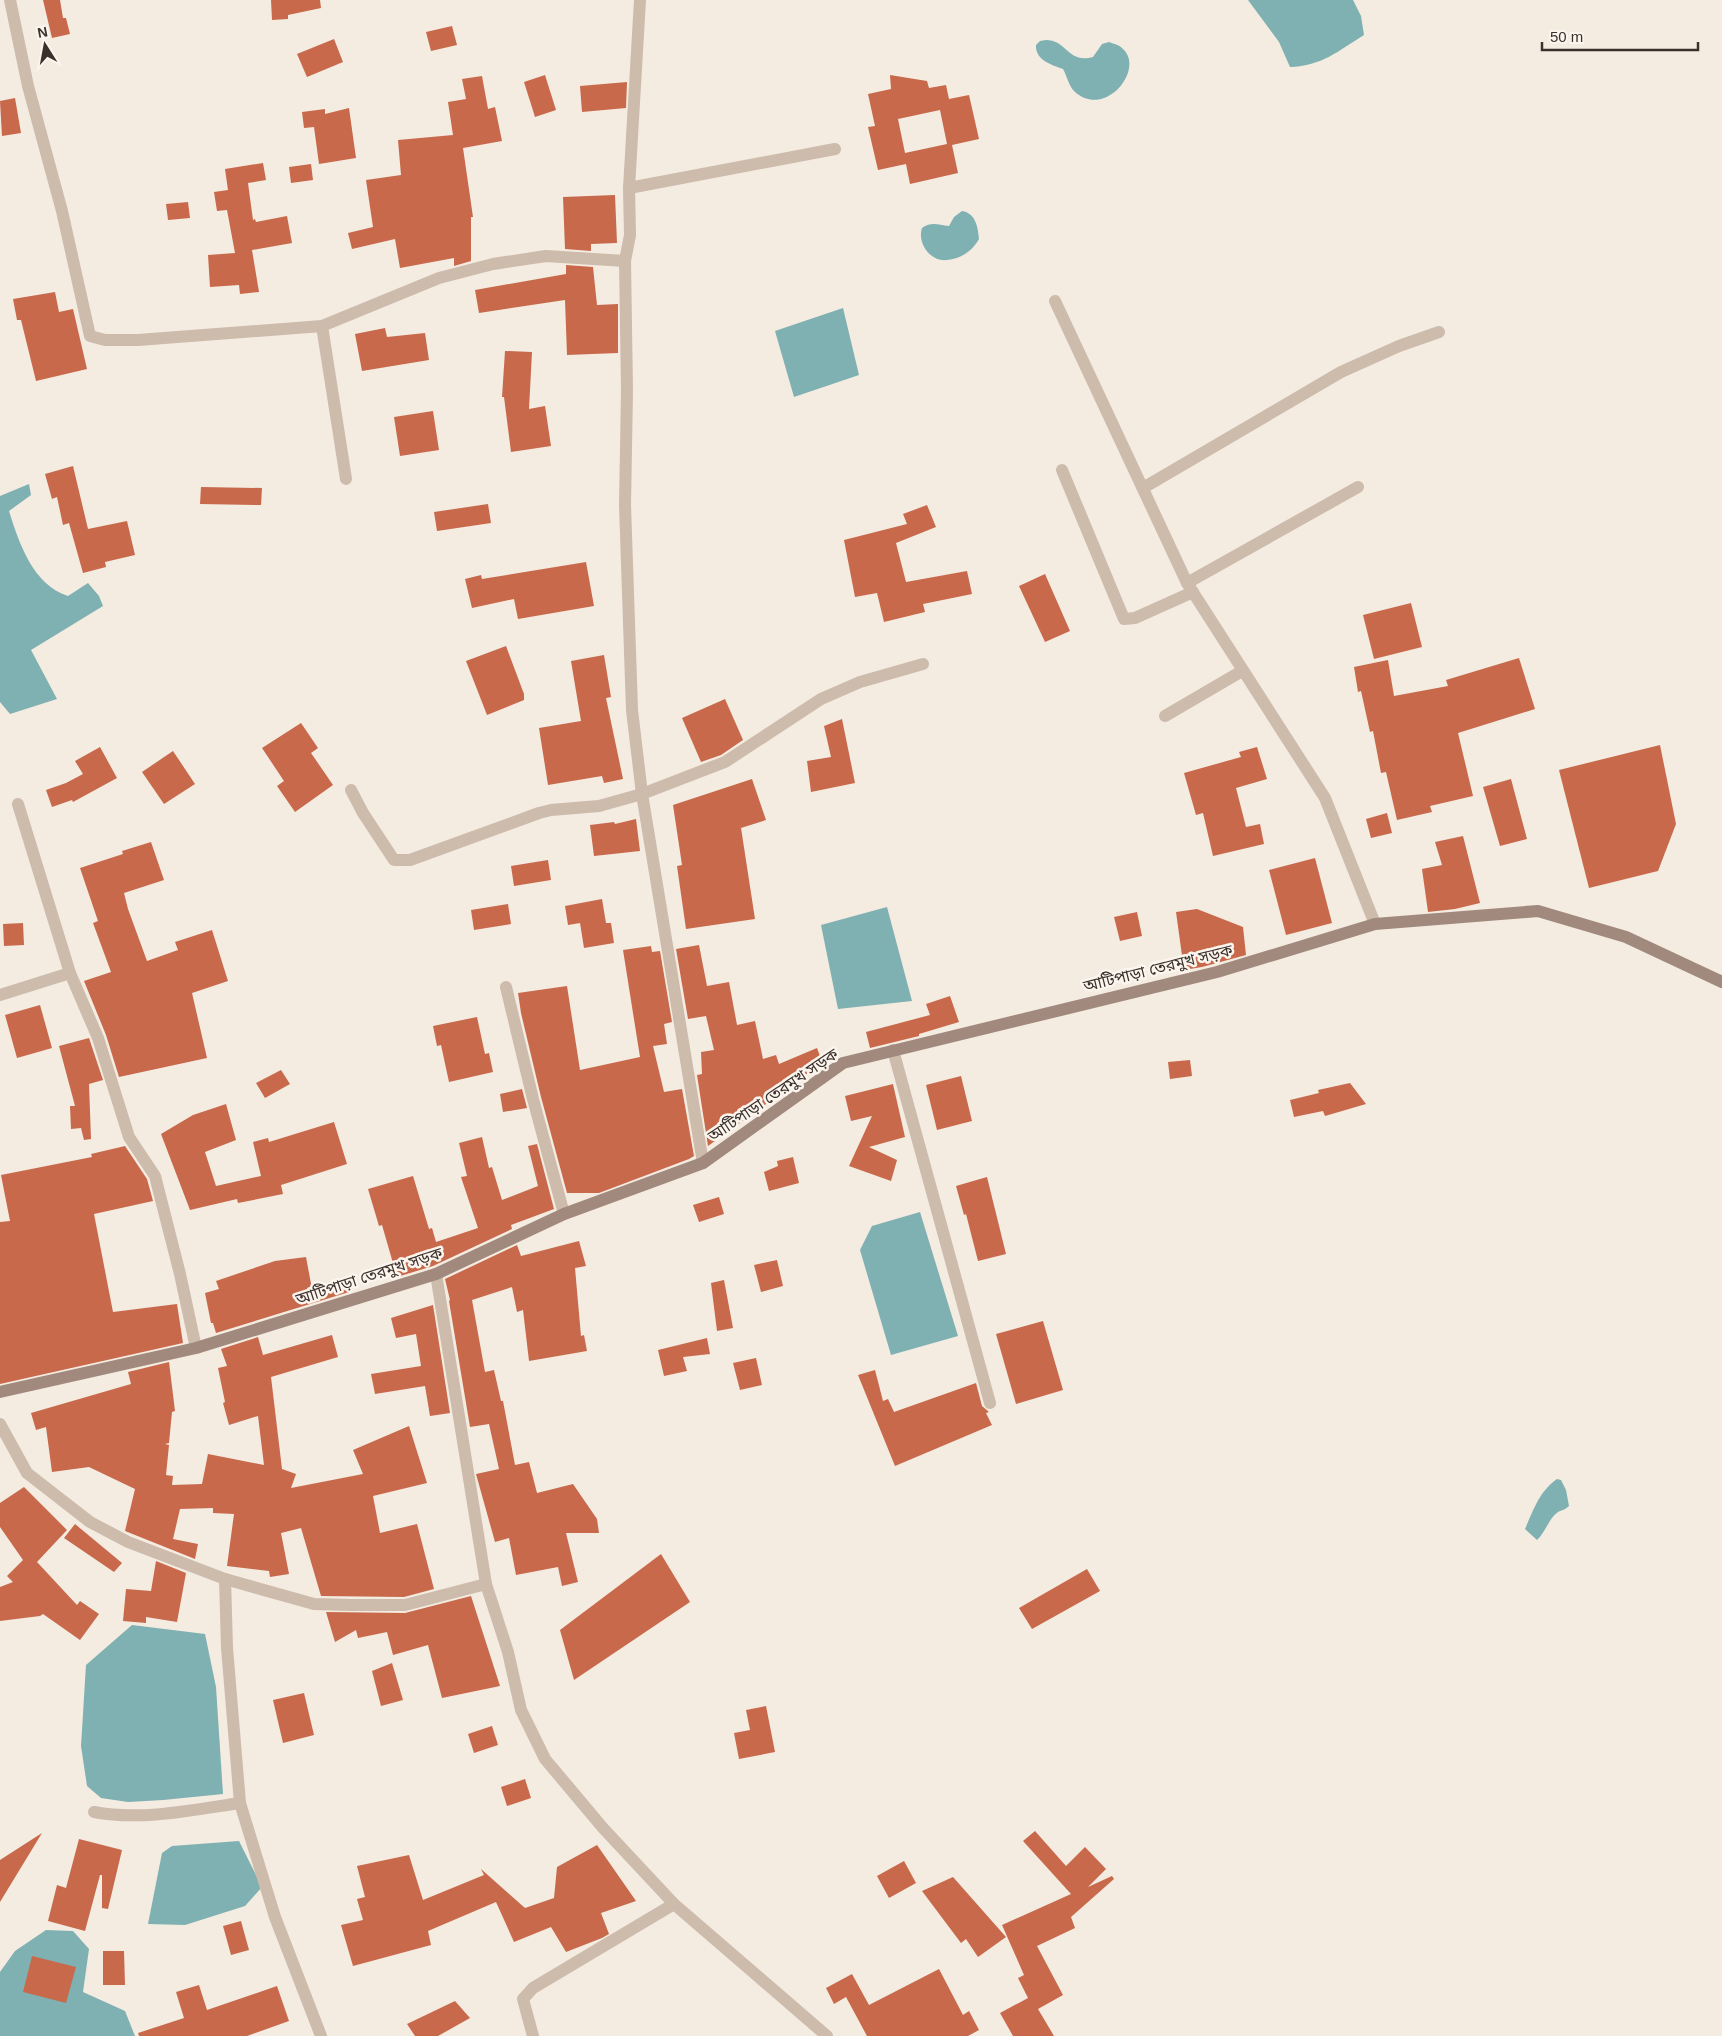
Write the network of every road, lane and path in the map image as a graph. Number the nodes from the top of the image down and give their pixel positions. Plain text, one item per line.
1 (10, 0) edge
2 (640, 0) edge
3 (835, 149) dead end
4 (629, 188) junction
5 (625, 261) junction
6 (1055, 301) dead end
7 (322, 326) junction
8 (1439, 332) dead end
9 (1062, 470) dead end
10 (346, 479) dead end
11 (1358, 487) dead end
12 (1143, 488) junction
13 (1190, 588) junction
14 (924, 664) dead end
15 (1242, 671) junction
16 (1165, 716) dead end
17 (351, 790) dead end
18 (642, 794) junction
19 (18, 804) dead end
20 (1375, 924) junction
21 (70, 973) junction
22 (1722, 982) edge
23 (506, 987) dead end
24 (0, 995) edge
25 (893, 1050) junction
26 (703, 1163) junction
27 (564, 1214) junction
28 (436, 1274) junction
29 (196, 1348) junction
30 (0, 1392) edge
31 (990, 1403) dead end
32 (0, 1424) edge
33 (225, 1579) junction
34 (486, 1584) junction
35 (240, 1803) junction
36 (94, 1812) dead end
37 (674, 1904) junction
38 (321, 2036) edge
39 (533, 2036) edge
40 (827, 2036) edge

1 - 7 street
2 - 4 street
3 - 4 street
4 - 5 street
5 - 7 street
5 - 18 street
6 - 12 street
7 - 10 street
8 - 12 street
9 - 13 street
11 - 13 street
12 - 13 street
13 - 15 street
14 - 18 street
15 - 16 street
15 - 20 street
17 - 18 street
18 - 26 street
19 - 21 street
20 - 22 main road, আটিপাড়া তেরমুখ সড়ক
20 - 25 main road, আটিপাড়া তেরমুখ সড়ক
21 - 24 street
21 - 29 street
23 - 27 street
25 - 26 main road, আটিপাড়া তেরমুখ সড়ক
25 - 31 street
26 - 27 main road, আটিপাড়া তেরমুখ সড়ক
27 - 28 main road, আটিপাড়া তেরমুখ সড়ক
28 - 29 main road, আটিপাড়া তেরমুখ সড়ক
28 - 34 street
29 - 30 main road, আটিপাড়া তেরমুখ সড়ক
32 - 33 street
33 - 34 street
33 - 35 street
34 - 37 street
35 - 36 street
35 - 38 street
37 - 39 street
37 - 40 street

